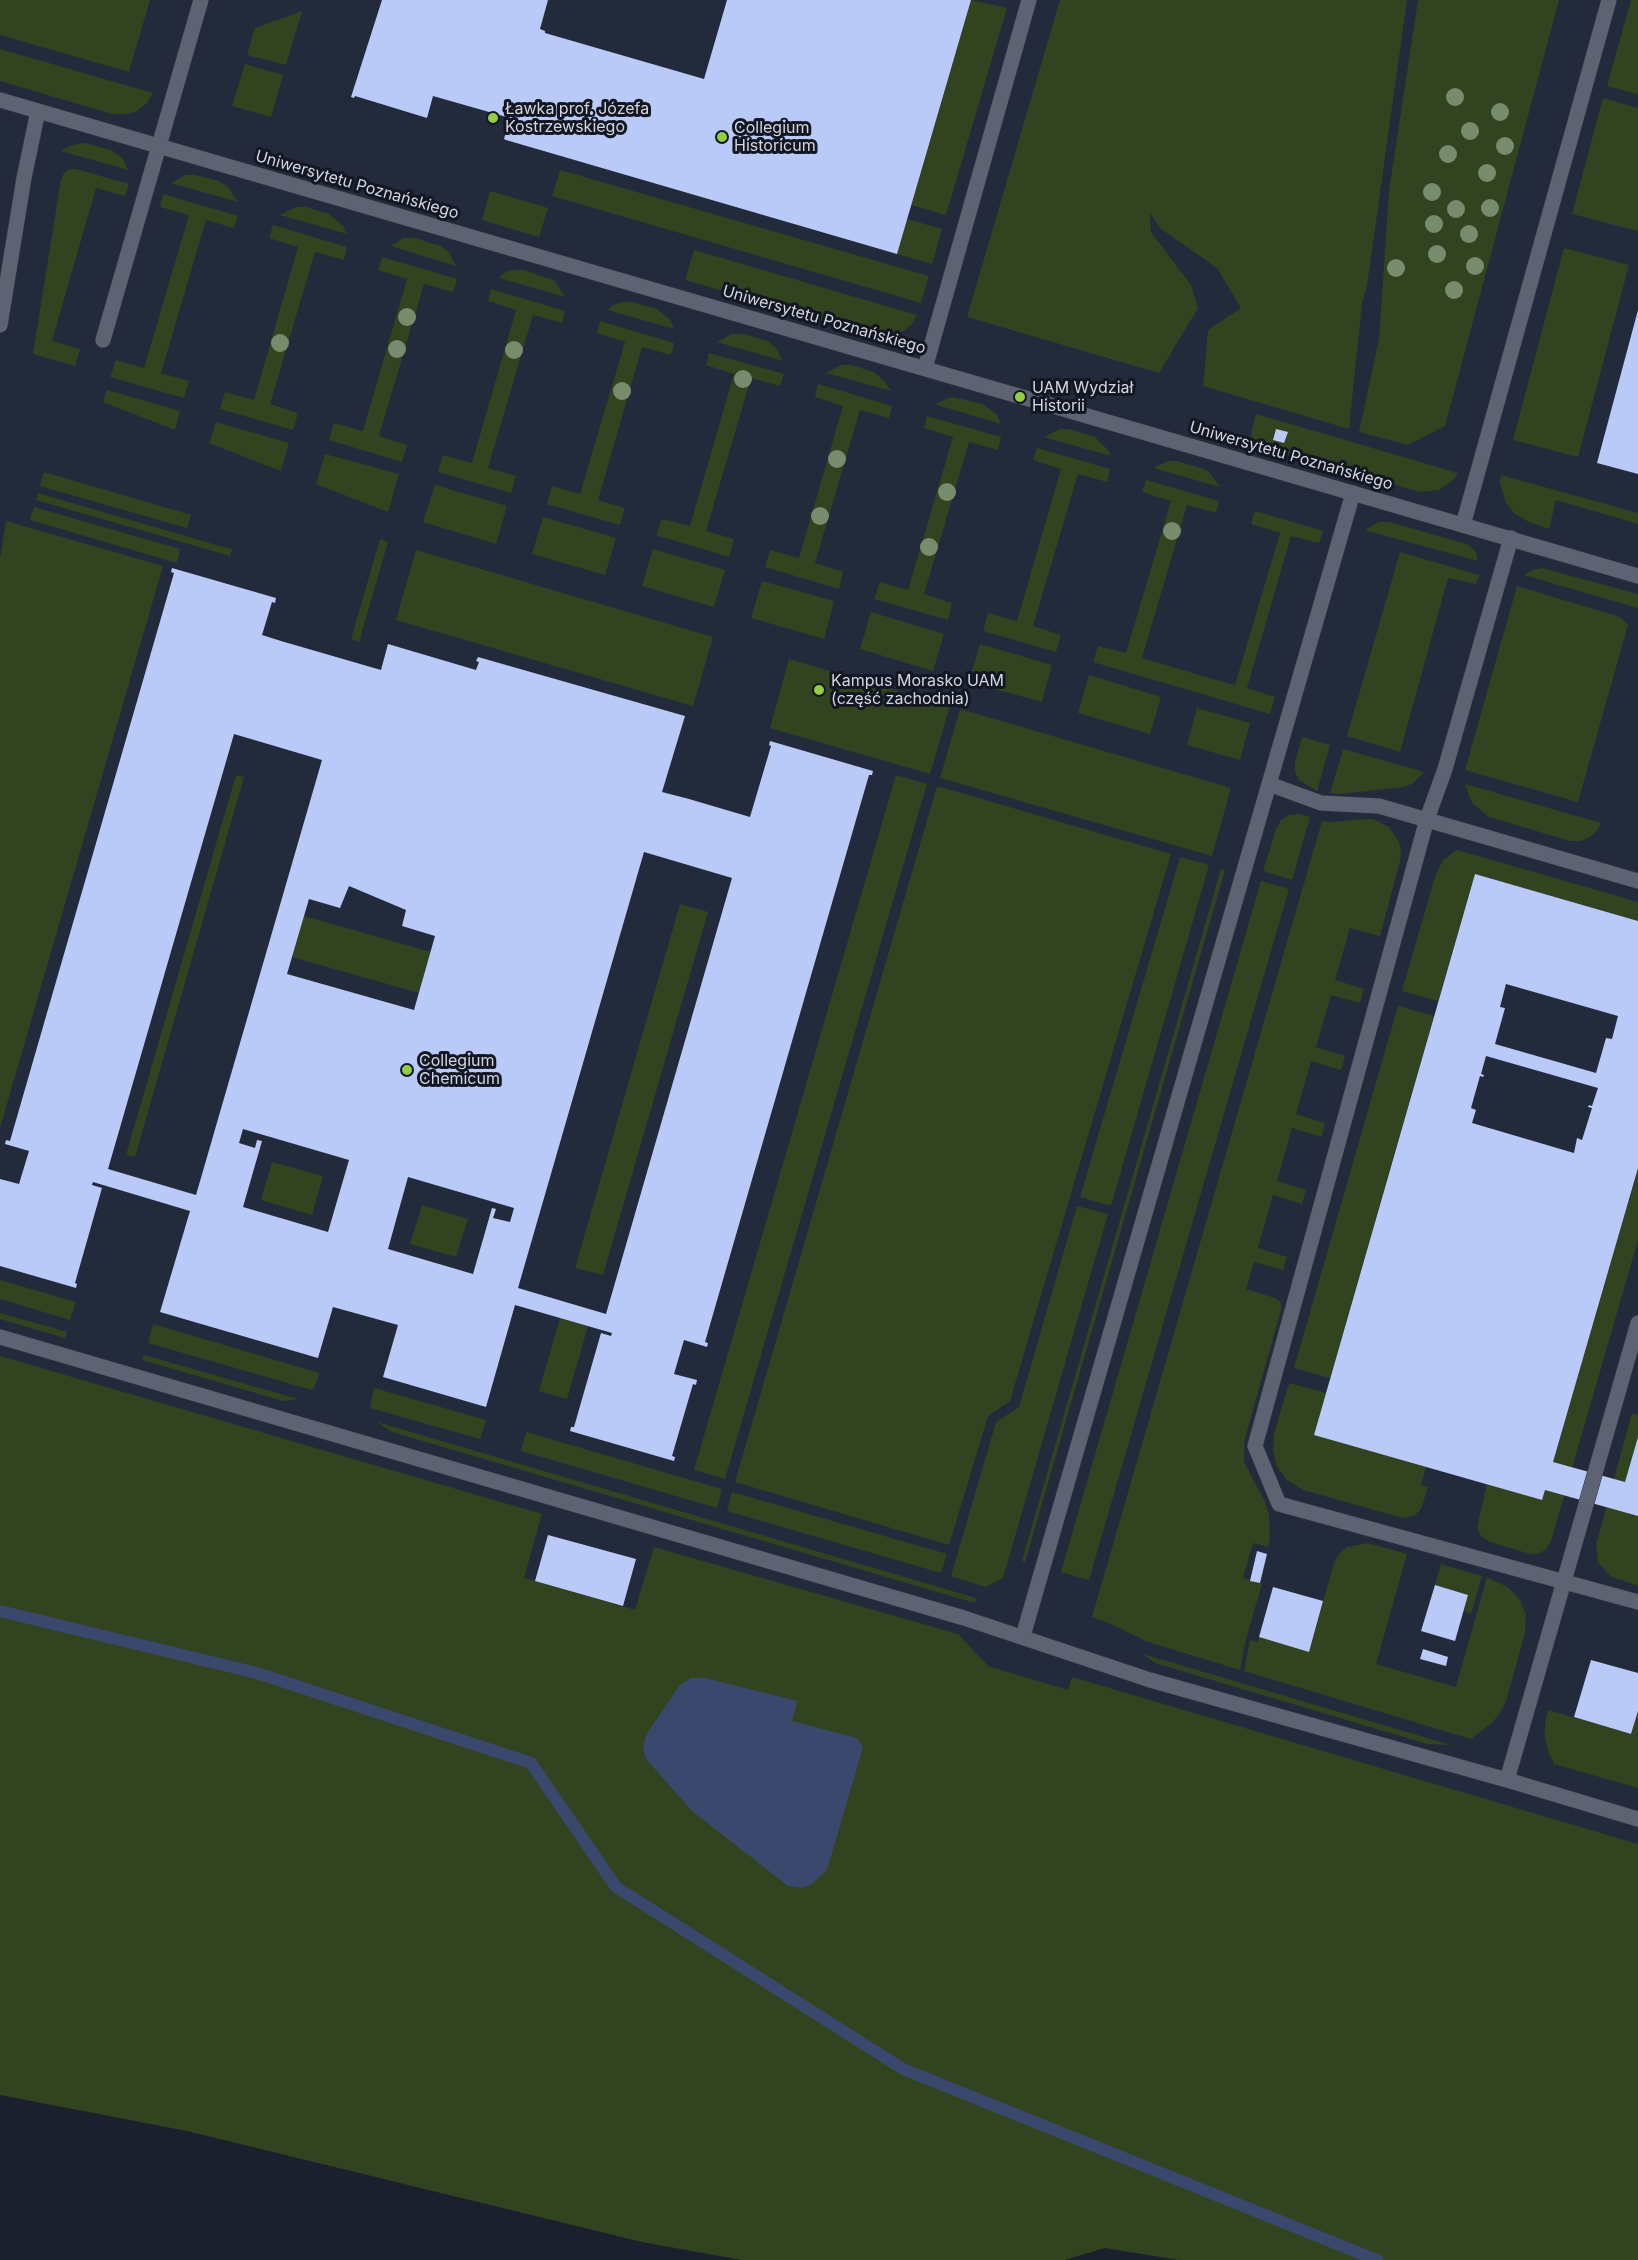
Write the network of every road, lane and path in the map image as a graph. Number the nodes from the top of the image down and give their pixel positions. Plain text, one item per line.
1 (201, 0) edge
2 (1029, 0) edge
3 (1609, 0) edge
4 (0, 100) edge
5 (38, 111) junction
6 (159, 146) junction
7 (0, 325) edge
8 (103, 340) dead end
9 (925, 368) junction
10 (1353, 493) junction
11 (1463, 525) junction
12 (1511, 538) junction
13 (1638, 576) edge
14 (1269, 784) junction
15 (1427, 819) junction
16 (1638, 881) edge
17 (1638, 1323) edge
18 (0, 1337) edge
19 (1563, 1581) junction
20 (1638, 1602) edge
21 (1023, 1636) junction
22 (1507, 1780) junction
23 (1638, 1819) edge

1 - 6 street
2 - 9 street
3 - 11 street
4 - 5 street, Uniwersytetu Poznańskiego
5 - 6 street, Uniwersytetu Poznańskiego
5 - 7 street
6 - 8 street
6 - 9 street, Uniwersytetu Poznańskiego
9 - 10 street, Uniwersytetu Poznańskiego
10 - 11 street, Uniwersytetu Poznańskiego
10 - 14 street
11 - 12 street, Uniwersytetu Poznańskiego
12 - 13 street, Uniwersytetu Poznańskiego
12 - 15 street
14 - 15 street
14 - 21 street
15 - 16 street
15 - 19 street
17 - 19 street
18 - 21 street
19 - 20 street
19 - 22 street
21 - 22 street
22 - 23 street

